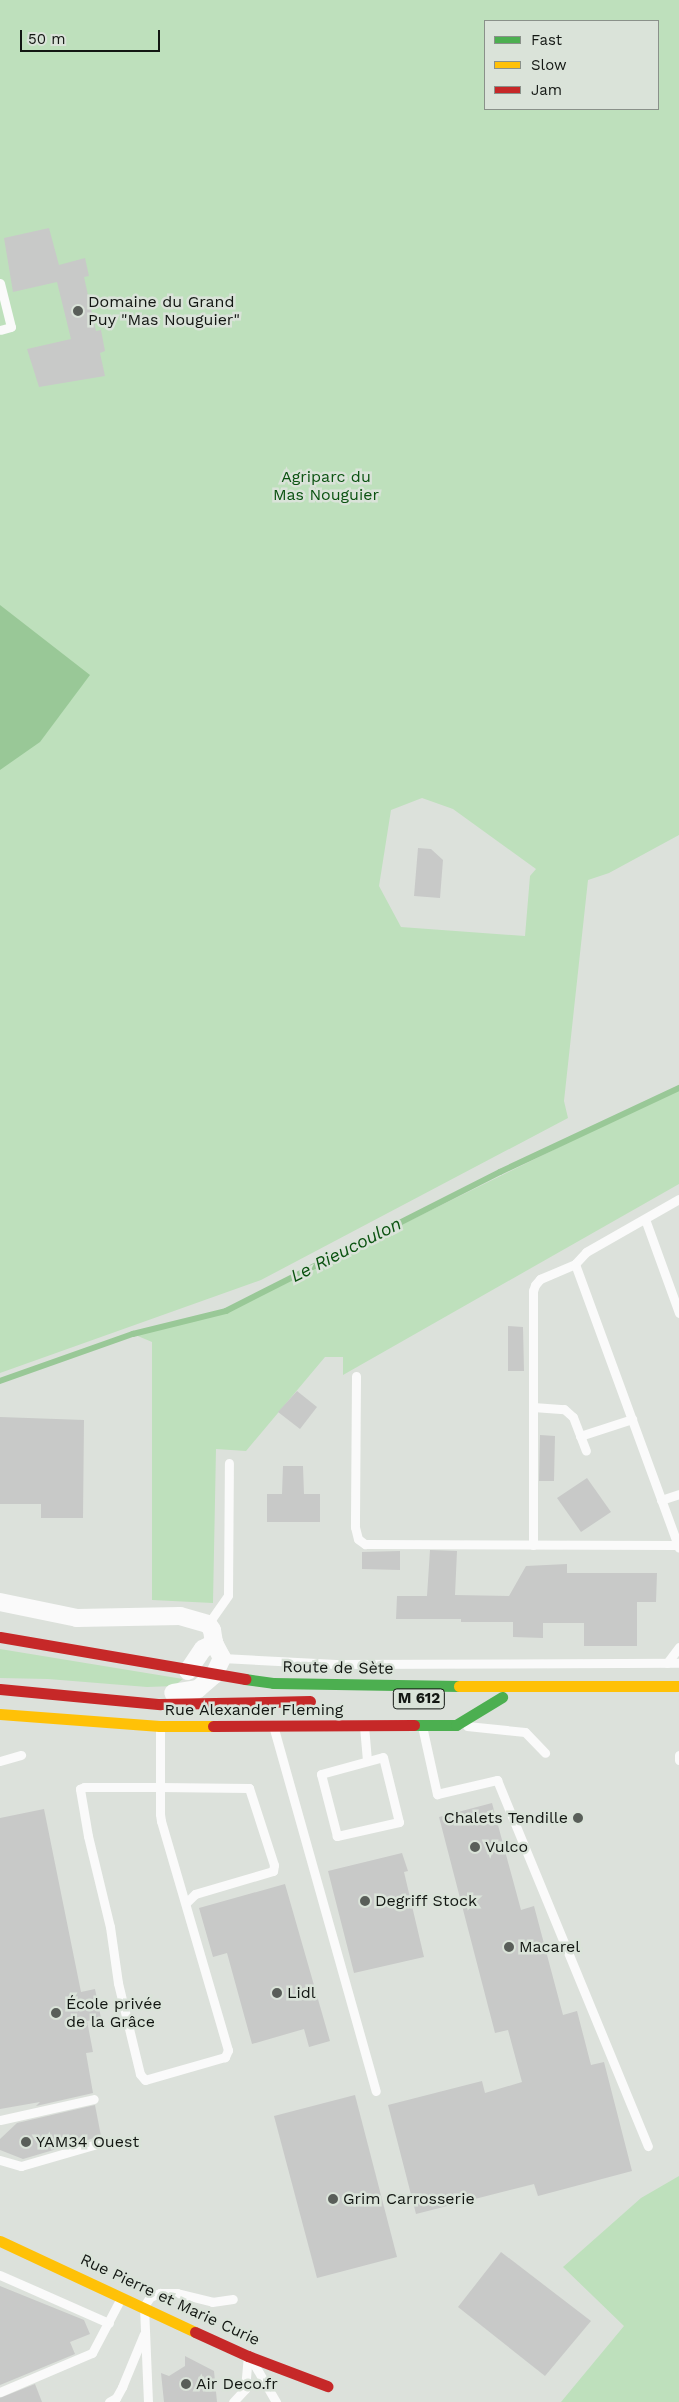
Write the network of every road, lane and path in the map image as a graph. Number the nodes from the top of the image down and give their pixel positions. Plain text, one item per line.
1 (0, 284) edge
2 (0, 330) edge
3 (679, 1200) edge
4 (645, 1219) junction
5 (575, 1264) junction
6 (679, 1313) edge
7 (356, 1376) dead end
8 (533, 1407) junction
9 (632, 1418) junction
10 (580, 1436) junction
11 (586, 1451) dead end
12 (230, 1463) dead end
13 (679, 1494) edge
14 (661, 1500) junction
15 (533, 1545) junction
16 (678, 1547) edge
17 (0, 1602) edge
18 (208, 1624) junction
19 (0, 1637) edge
20 (679, 1647) edge
21 (218, 1650) junction
22 (667, 1662) junction
23 (679, 1663) edge
24 (188, 1672) junction
25 (214, 1675) junction
26 (679, 1686) edge
27 (0, 1689) edge
28 (502, 1697) junction
29 (462, 1698) dead end
30 (577, 1698) dead end
31 (324, 1700) dead end
32 (160, 1704) junction
33 (0, 1714) edge
34 (456, 1725) junction
35 (160, 1726) junction
36 (274, 1726) junction
37 (364, 1726) junction
38 (422, 1726) junction
39 (545, 1753) dead end
40 (21, 1755) dead end
41 (679, 1755) edge
42 (367, 1760) junction
43 (679, 1760) edge
44 (0, 1761) edge
45 (160, 1787) junction
46 (186, 1903) junction
47 (376, 2091) dead end
48 (94, 2099) dead end
49 (0, 2120) edge
50 (100, 2143) dead end
51 (648, 2146) dead end
52 (0, 2160) edge
53 (0, 2241) edge
54 (0, 2275) edge
55 (122, 2296) junction
56 (233, 2299) dead end
57 (144, 2306) junction
58 (109, 2323) junction
59 (145, 2331) junction
60 (248, 2356) junction
61 (327, 2386) dead end
62 (0, 2392) edge
63 (109, 2402) edge
64 (148, 2402) edge
65 (233, 2402) edge
66 (276, 2402) edge

1 - 2 lane
3 - 4 lane
4 - 5 lane
4 - 6 lane
5 - 8 lane
5 - 9 lane
7 - 15 lane
8 - 10 lane
8 - 15 lane
9 - 10 lane
9 - 14 lane
10 - 11 lane
12 - 18 lane
13 - 14 lane
14 - 16 lane
15 - 16 lane
17 - 18 street
18 - 21 street
19 - 24 main road, Route de Sète / M 612
20 - 22 lane
21 - 22 lane
21 - 24 street
21 - 25 street
22 - 23 lane
24 - 25 main road, Route de Sète / M 612
25 - 26 main road, Route de Sète / M 612
25 - 32 street
27 - 32 main road, Route de Sète
28 - 29 main road, M 612
28 - 30 main road, M 612
28 - 34 main road, Rue Alexander Fleming
31 - 32 main road, Route de Sète
33 - 35 main road, Rue Alexander Fleming
34 - 38 main road, Rue Alexander Fleming
34 - 39 lane
35 - 36 main road, Rue Alexander Fleming
35 - 45 lane
36 - 37 main road, Rue Alexander Fleming
36 - 47 lane
37 - 38 main road, Rue Alexander Fleming
37 - 42 lane
38 - 51 lane
40 - 44 lane
41 - 43 lane
42 - 42 lane
45 - 46 lane
45 - 46 lane
45 - 46 lane
48 - 49 lane
50 - 52 lane
53 - 55 main road, Rue Pierre et Marie Curie
54 - 58 lane
55 - 57 main road, Rue Pierre et Marie Curie
55 - 58 lane
56 - 57 lane
57 - 59 lane
57 - 60 main road, Rue Pierre et Marie Curie
58 - 62 lane
59 - 63 lane
59 - 64 lane
60 - 61 main road, Rue Pierre et Marie Curie
60 - 65 lane
60 - 66 lane

